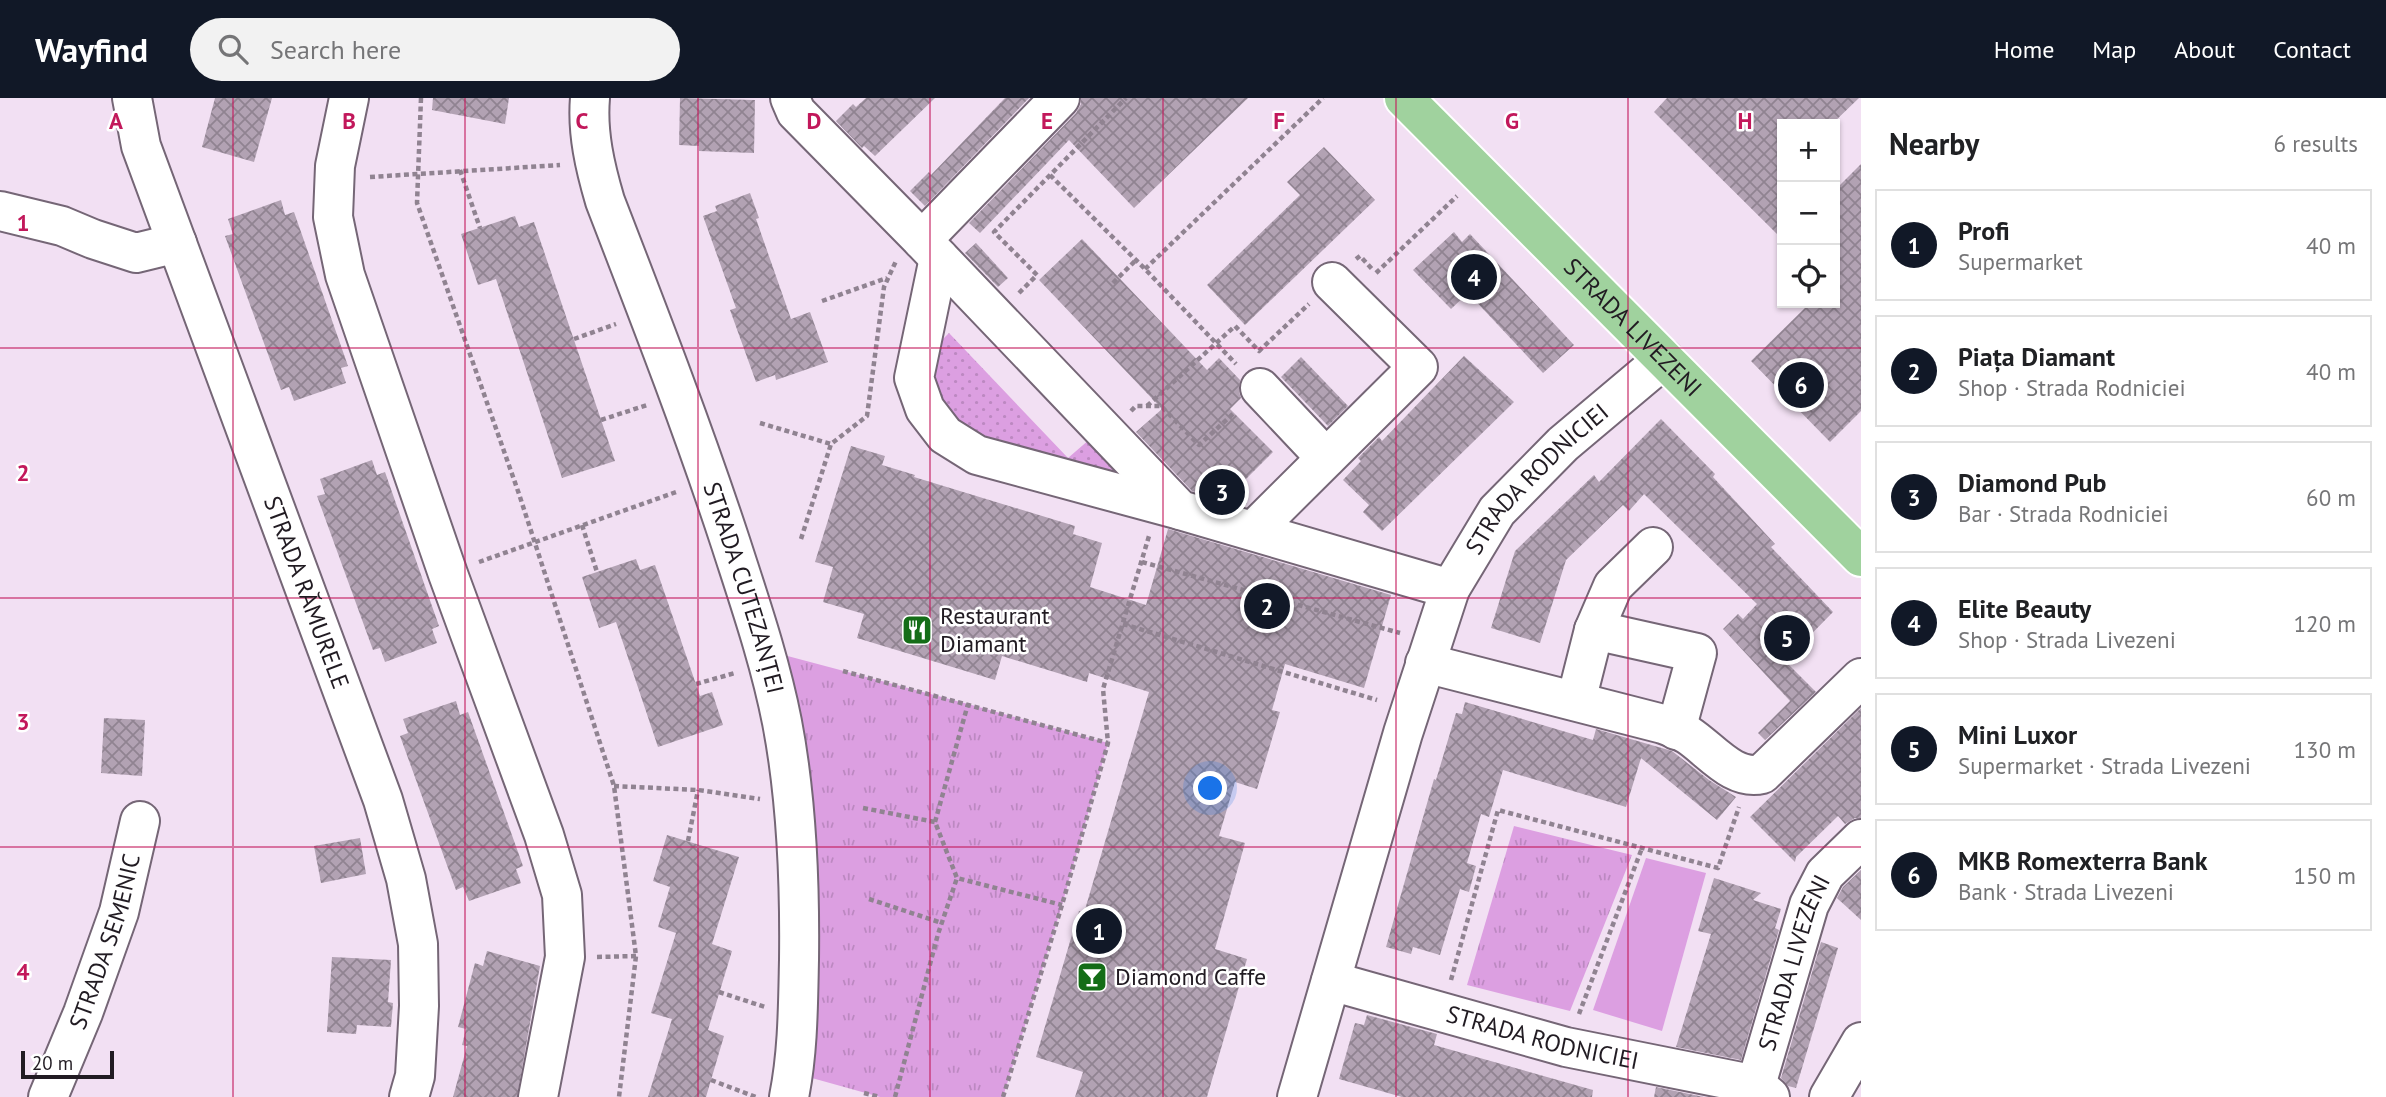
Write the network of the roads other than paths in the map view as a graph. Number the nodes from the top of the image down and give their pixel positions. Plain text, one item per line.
1 (132, 98) edge
2 (349, 98) edge
3 (590, 98) edge
4 (790, 98) edge
5 (1060, 98) edge
6 (1404, 98) edge
7 (0, 211) edge
8 (924, 242) junction
9 (177, 243) junction
10 (1332, 282) road end
11 (1664, 359) junction
12 (1260, 388) road end
13 (1326, 458) junction
14 (1169, 507) junction
15 (1253, 531) junction
16 (1653, 547) dead end
17 (1861, 556) edge
18 (1450, 589) junction
19 (1594, 630) junction
20 (1415, 648) junction
21 (1861, 678) edge
22 (1576, 701) junction
23 (1676, 730) junction
24 (140, 821) dead end
25 (1861, 839) edge
26 (1331, 981) junction
27 (1861, 1042) edge
28 (1763, 1091) edge
29 (48, 1097) edge
30 (409, 1097) edge
31 (538, 1097) edge
32 (789, 1097) edge
33 (1297, 1097) edge
34 (1829, 1097) edge

1 - 9 street, STRADA RĂMURELE
2 - 31 street
3 - 32 street, STRADA CUTEZANȚEI
4 - 8 street
5 - 8 street
6 - 11 main road, STRADA LIVEZENI
7 - 9 street
8 - 14 street
8 - 14 street
9 - 30 street, STRADA RĂMURELE
10 - 13 street
11 - 17 main road, STRADA LIVEZENI
11 - 18 street, STRADA RODNICIEI
12 - 13 street
13 - 15 street
14 - 15 street
15 - 18 street
16 - 19 street
18 - 20 street, STRADA RODNICIEI
19 - 22 street
19 - 23 street
20 - 22 street
20 - 26 street, STRADA RODNICIEI
21 - 23 street
22 - 23 street
24 - 29 street, STRADA SEMENIC
25 - 28 street, STRADA LIVEZENI
26 - 28 street, STRADA RODNICIEI
26 - 33 street, STRADA RODNICIEI
27 - 34 street

